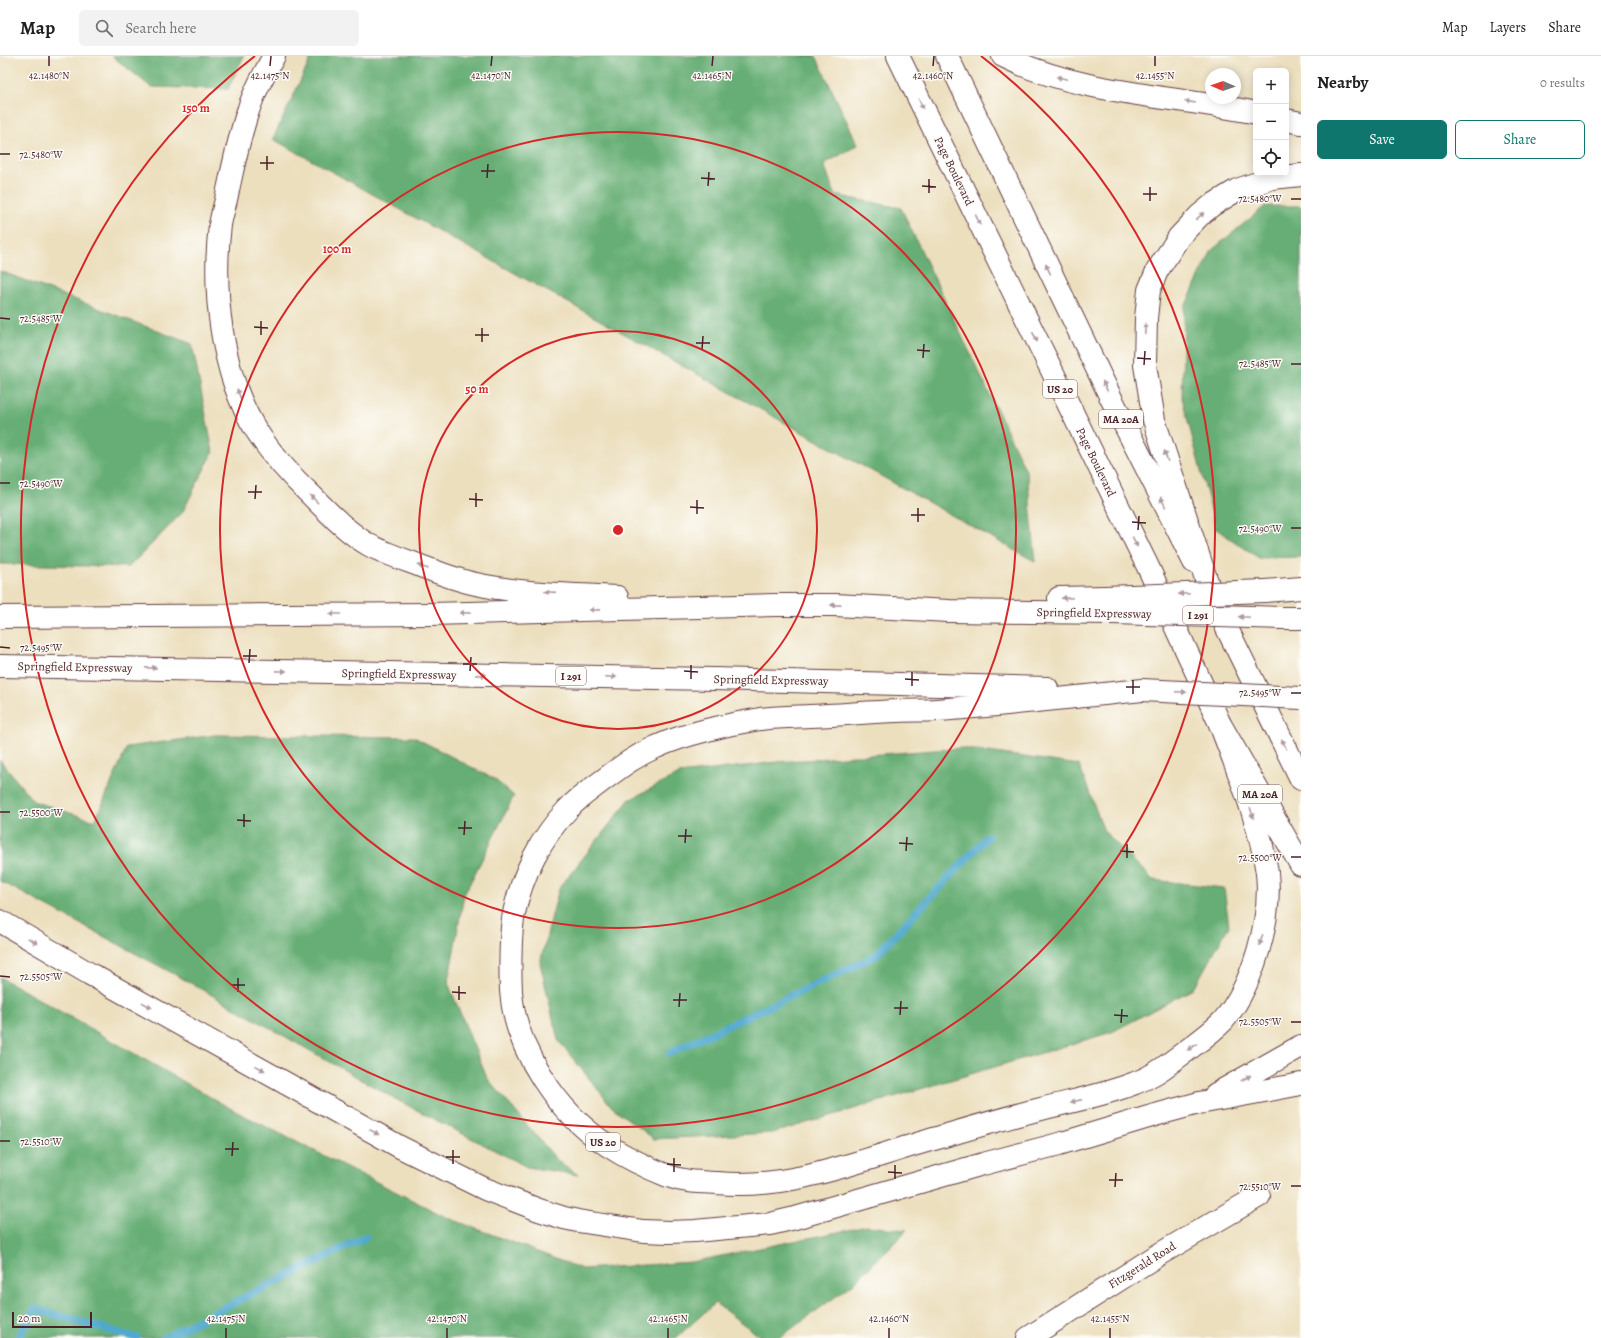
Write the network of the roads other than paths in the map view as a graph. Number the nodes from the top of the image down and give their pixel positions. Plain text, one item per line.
1 (274, 56) edge
2 (898, 56) edge
3 (947, 56) edge
4 (1003, 56) edge
5 (1253, 112) edge
6 (1289, 121) edge
7 (1301, 123) edge
8 (1301, 175) edge
9 (1301, 588) edge
10 (1213, 600) junction
11 (1109, 605) junction
12 (742, 606) junction
13 (0, 617) edge
14 (1292, 618) edge
15 (0, 666) edge
16 (1142, 690) junction
17 (1301, 698) edge
18 (1220, 724) junction
19 (1301, 779) edge
20 (1301, 864) edge
21 (0, 921) edge
22 (1301, 1046) edge
23 (1301, 1084) edge
24 (1199, 1103) junction
25 (1259, 1196) dead end
26 (1028, 1338) edge

12 -> 1 main road
2 -> 18 main road, Page Boulevard / US 20
10 -> 3 main road, MA 20A
5 -> 4 main road
6 - 7 main road
10 -> 8 main road
9 -> 11 main road, bridge
19 -> 10 main road, MA 20A
11 -> 12 main road, Springfield Expressway / I 291
14 -> 11 main road, Springfield Expressway / I 291, bridge
12 -> 13 main road, Springfield Expressway / I 291
15 -> 16 main road, Springfield Expressway / I 291
16 -> 17 main road, Springfield Expressway / I 291, bridge
18 -> 16 main road, US 20
18 - 20 main road, Page Boulevard / MA 20A
21 -> 24 main road
24 -> 22 main road
23 - 24 main road
25 - 26 main road, Fitzgerald Road

